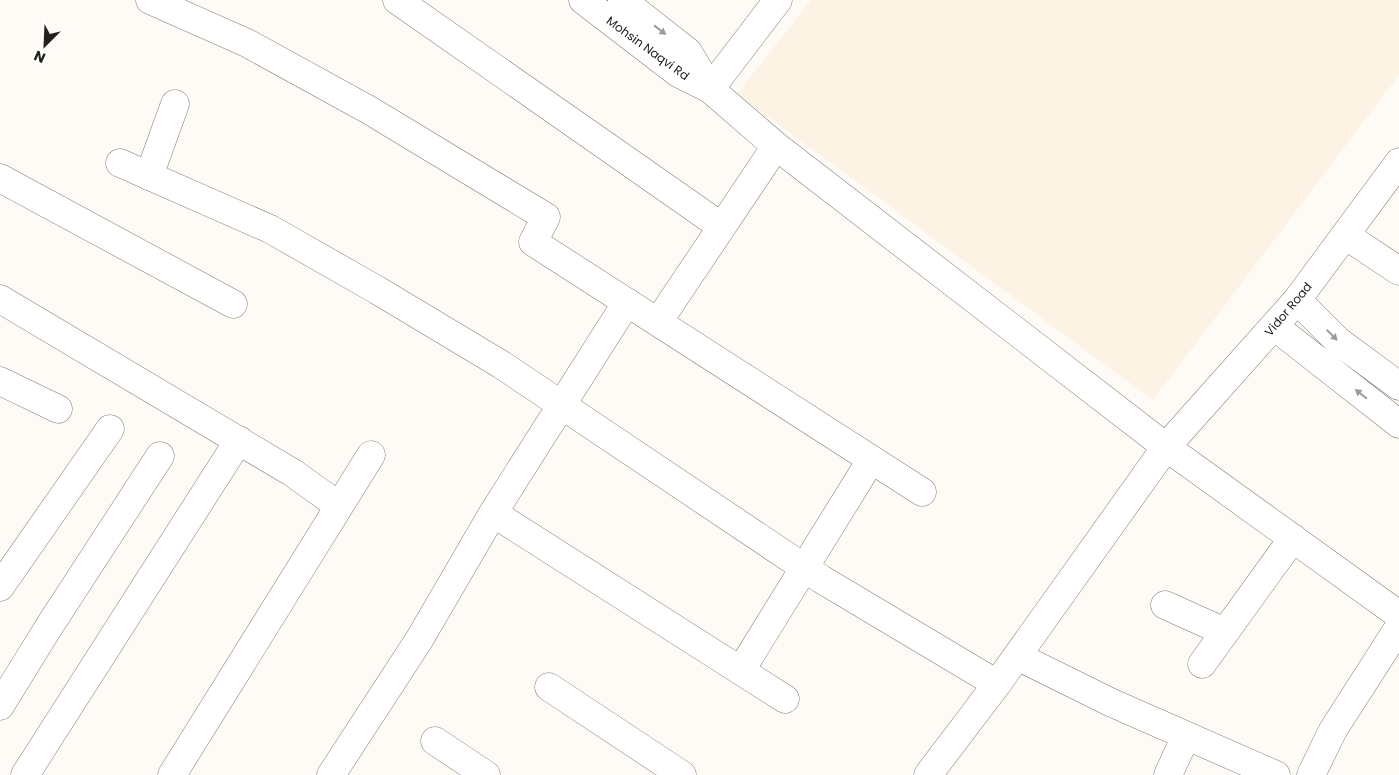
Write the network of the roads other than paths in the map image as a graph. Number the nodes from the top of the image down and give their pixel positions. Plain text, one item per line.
1 (150, 0) edge
2 (397, 0) edge
3 (583, 0) edge
4 (622, 0) edge
5 (778, 0) edge
6 (710, 90) junction
7 (175, 104) dead end
8 (776, 146) junction
9 (120, 163) dead end
10 (1398, 165) edge
11 (148, 176) junction
12 (0, 178) edge
13 (722, 227) junction
14 (1345, 235) junction
15 (1399, 272) edge
16 (0, 299) edge
17 (1297, 300) junction
18 (627, 302) junction
19 (233, 304) dead end
20 (658, 322) junction
21 (1274, 326) junction
22 (0, 381) edge
23 (1399, 386) edge
24 (561, 405) junction
25 (58, 409) dead end
26 (1399, 424) edge
27 (110, 428) dead end
28 (239, 440) junction
29 (1166, 447) junction
30 (371, 455) dead end
31 (160, 456) dead end
32 (871, 460) junction
33 (922, 492) dead end
34 (339, 506) junction
35 (493, 512) junction
36 (1293, 538) junction
37 (805, 568) junction
38 (0, 587) edge
39 (1165, 605) dead end
40 (1399, 615) edge
41 (1399, 627) edge
42 (1225, 632) junction
43 (1017, 656) junction
44 (1202, 664) dead end
45 (741, 670) junction
46 (997, 684) junction
47 (549, 687) dead end
48 (785, 699) dead end
49 (0, 706) edge
50 (1186, 736) junction
51 (435, 741) dead end
52 (25, 775) edge
53 (172, 775) edge
54 (331, 775) edge
55 (486, 775) edge
56 (682, 775) edge
57 (928, 775) edge
58 (1168, 775) edge
59 (1276, 775) edge
60 (1311, 775) edge

1 - 18 street
2 - 13 street
3 - 6 street, Mohsin Naqvi Rd
4 -> 6 street, Mohsin Naqvi Rd
5 - 6 street
6 - 8 street
7 - 11 street
8 - 13 street
8 - 29 street
9 - 11 street
10 - 14 street, Vidor Road
11 - 24 street
12 - 19 street
13 - 20 street
14 - 15 street
14 - 17 street, Vidor Road
16 - 28 street
17 - 21 street, Vidor Road
17 -> 23 street
18 - 20 street
18 - 24 street
20 - 32 street
26 -> 21 street
21 - 29 street, Vidor Road
22 - 25 street
24 - 35 street
24 - 37 street
27 - 38 street
28 - 34 street
28 - 52 street
29 - 36 street
29 - 43 street, Vidor Road
30 - 34 street
31 - 49 street
32 - 33 street
32 - 37 street
34 - 53 street
35 - 45 street
35 - 54 street
36 - 40 street
36 - 42 street
37 - 45 street
37 - 46 street
39 - 42 street
41 - 60 street
42 - 44 street
43 - 46 street, Vidor Road
43 - 50 street
45 - 48 street
46 - 57 street, Vidor Road
47 - 56 street
50 - 58 street
50 - 59 street
51 - 55 street

